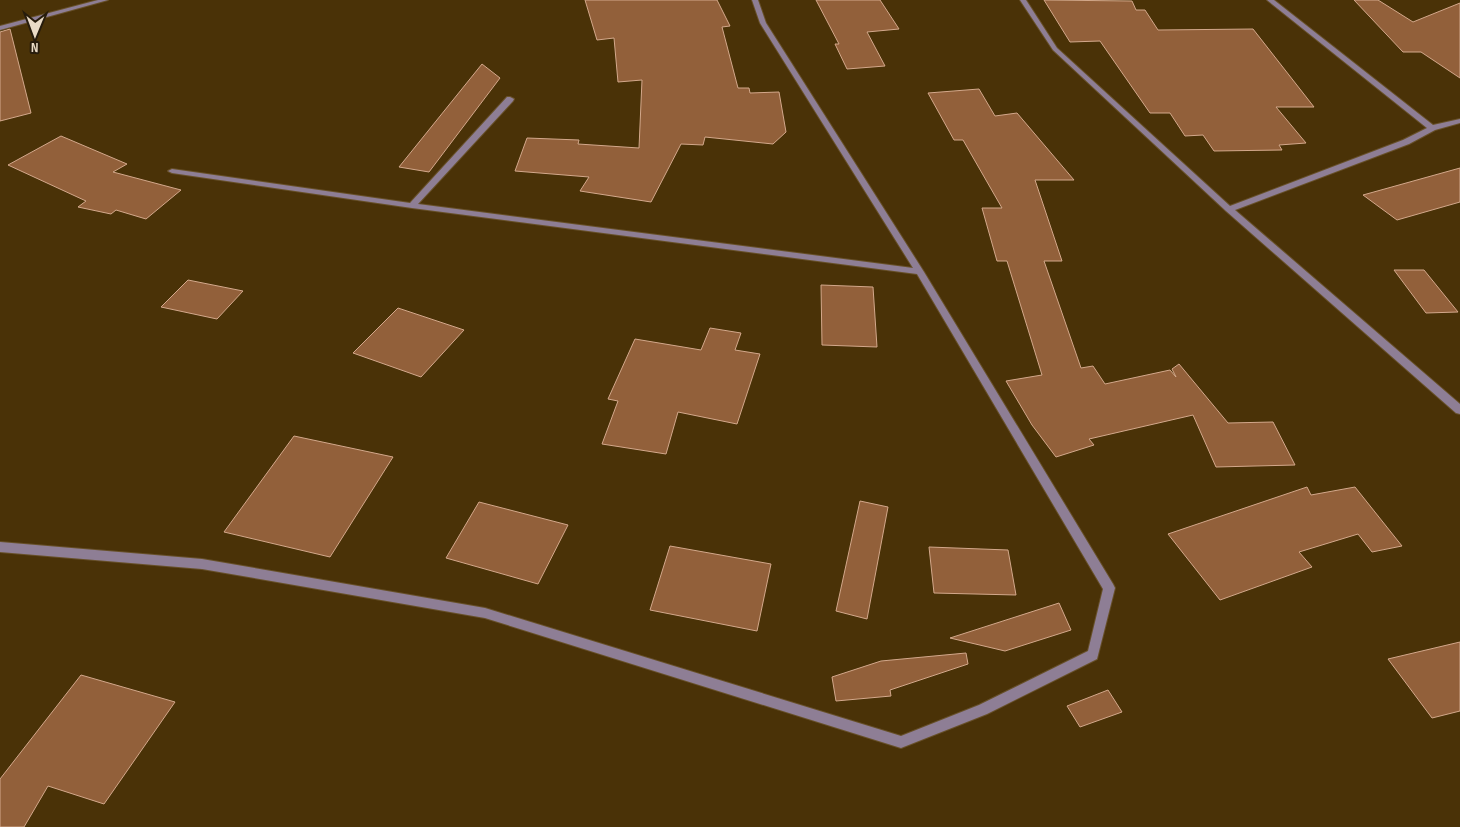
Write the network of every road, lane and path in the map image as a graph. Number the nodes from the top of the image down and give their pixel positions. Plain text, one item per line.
1 (105, 0) edge
2 (755, 0) edge
3 (1023, 0) edge
4 (1270, 0) edge
5 (0, 28) edge
6 (510, 99) dead end
7 (1460, 120) edge
8 (1432, 128) junction
9 (172, 172) dead end
10 (412, 206) junction
11 (1229, 209) junction
12 (920, 272) junction
13 (1460, 410) edge
14 (0, 547) edge

1 - 5 street
2 - 12 street
3 - 11 street
4 - 8 street
6 - 10 street
7 - 8 street
8 - 11 street
9 - 10 street
10 - 12 street
11 - 13 street
12 - 14 street

